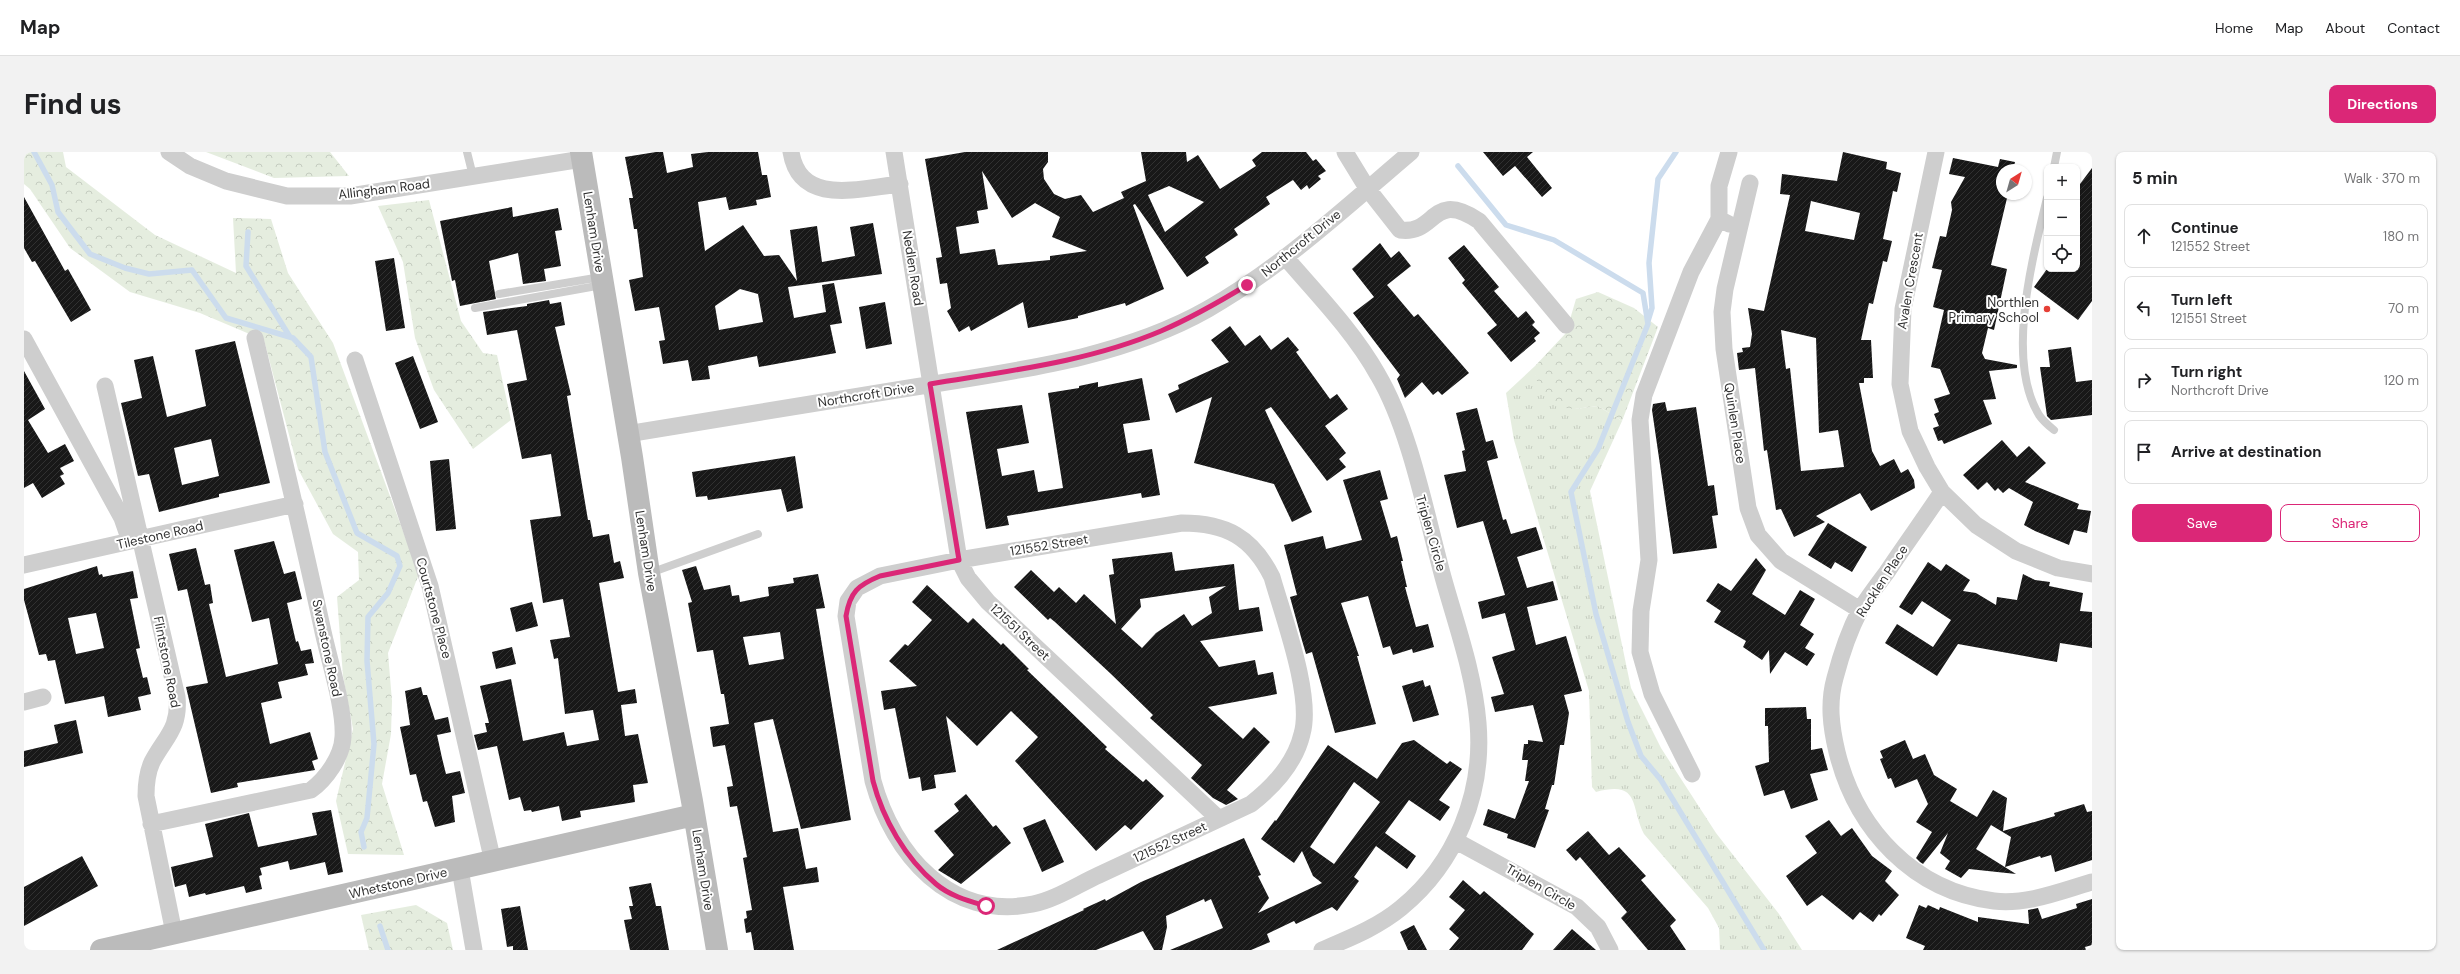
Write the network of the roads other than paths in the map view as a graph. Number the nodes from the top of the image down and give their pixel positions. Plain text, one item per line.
1 (169, 152) edge
2 (467, 152) edge
3 (791, 152) edge
4 (894, 152) edge
5 (1345, 152) edge
6 (1412, 152) edge
7 (1729, 152) edge
8 (1936, 152) edge
9 (2057, 152) edge
10 (581, 155) edge
11 (2055, 164) edge
12 (473, 176) junction
13 (900, 184) junction
14 (1750, 184) dead end
15 (1367, 188) junction
16 (2047, 200) edge
17 (1719, 219) junction
18 (1740, 228) junction
19 (1285, 257) junction
20 (602, 281) junction
21 (499, 294) dead end
22 (475, 308) dead end
23 (1566, 325) dead end
24 (256, 338) dead end
25 (24, 340) edge
26 (355, 360) dead end
27 (930, 384) junction
28 (106, 386) dead end
29 (2054, 430) dead end
30 (627, 434) junction
31 (1942, 492) junction
32 (295, 504) junction
33 (758, 534) dead end
34 (135, 540) junction
35 (959, 560) junction
36 (24, 565) edge
37 (649, 573) junction
38 (2092, 574) edge
39 (1860, 610) junction
40 (43, 697) dead end
41 (24, 702) edge
42 (1692, 774) dead end
43 (694, 815) junction
44 (1219, 819) junction
45 (151, 824) junction
46 (1456, 841) junction
47 (493, 862) junction
48 (460, 869) junction
49 (2092, 882) edge
50 (174, 934) junction
51 (110, 949) edge
52 (474, 950) edge
53 (717, 950) edge
54 (1322, 950) edge
55 (1610, 950) edge

1 - 12 street, Allingham Road
2 - 12 lane
3 - 13 street
4 - 13 street, Nedlen Road
5 - 15 street
6 - 15 street, Northcroft Drive
7 - 17 street
8 - 31 street, Avalen Crescent
9 - 11 lane
10 - 12 street, Allingham Road
10 - 20 street, Lenham Drive
13 - 27 street, Nedlen Road
14 - 18 street, Quinlen Place
15 - 19 street, Northcroft Drive
15 - 23 street
16 - 29 lane
17 - 18 street
17 - 42 street
18 - 39 street, Quinlen Place
19 - 27 street, Northcroft Drive
19 - 46 street, Triplen Circle
20 - 21 lane
20 - 22 lane
20 - 30 street, Lenham Drive
24 - 32 street, Swanstone Road
25 - 34 street, Flintstone Road
26 - 47 street, Courtstone Place
27 - 30 street, Northcroft Drive
27 - 35 street, 121551 Street
28 - 34 street, Flintstone Road
30 - 37 street, Lenham Drive
31 - 38 street, Avalen Crescent
31 - 39 street, Rucklen Place
32 - 34 street, Tilestone Road
32 - 45 street, Swanstone Road
33 - 37 lane
34 - 36 street, Tilestone Road
34 - 45 street, Flintstone Road
35 - 44 street, 121551 Street
35 - 44 street, 121552 Street
35 - 44 street, 121552 Street
37 - 43 street, Lenham Drive
39 - 49 street, Rucklen Place
40 - 41 street
43 - 47 street, Whetstone Drive
43 - 53 street, Lenham Drive
45 - 50 street, Flintstone Road
46 - 54 street, Triplen Circle
46 - 55 street, Triplen Circle
47 - 48 street, Whetstone Drive
48 - 50 street, Whetstone Drive
48 - 52 street
50 - 51 street, Whetstone Drive

